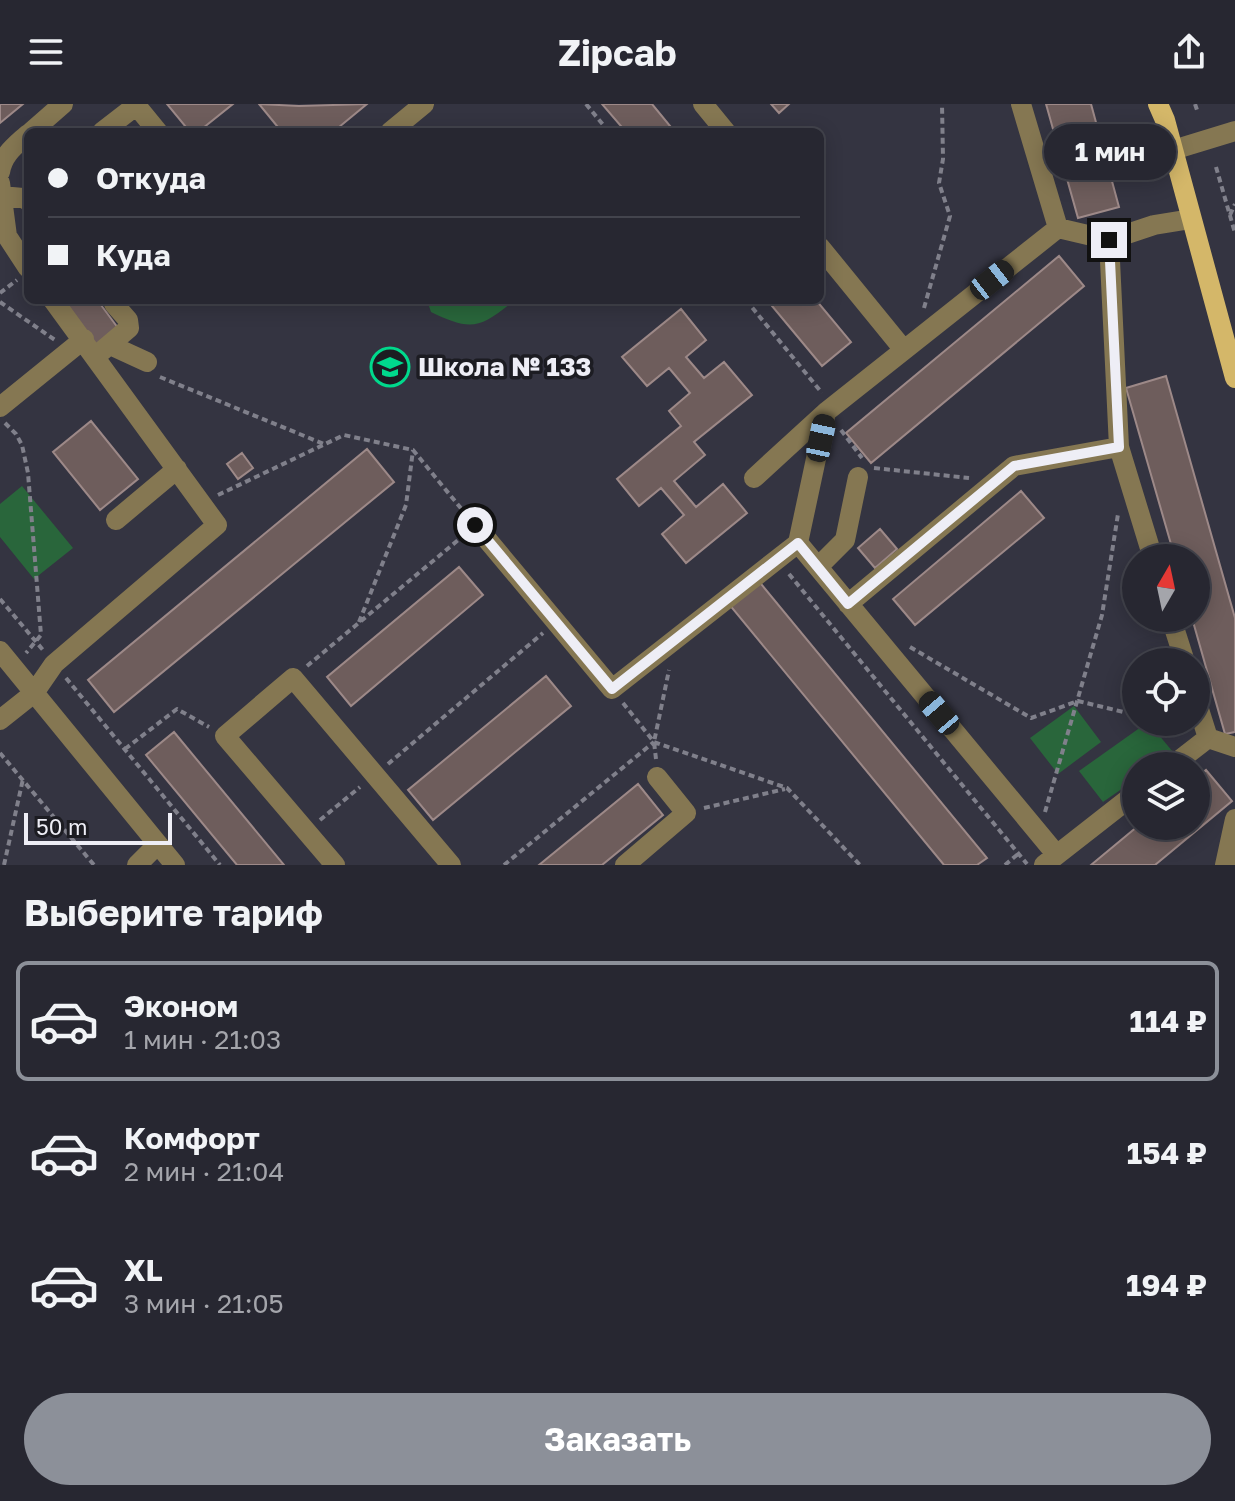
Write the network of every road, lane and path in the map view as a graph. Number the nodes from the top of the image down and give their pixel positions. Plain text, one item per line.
1 (63, 104) edge
2 (424, 104) edge
3 (586, 104) edge
4 (703, 104) edge
5 (942, 104) edge
6 (1021, 104) edge
7 (1158, 104) edge
8 (136, 105) edge
9 (35, 128) edge
10 (107, 128) edge
11 (155, 128) edge
12 (395, 128) edge
13 (606, 128) edge
14 (723, 128) edge
15 (1235, 131) edge
16 (24, 138) edge
17 (1173, 150) junction
18 (1216, 167) dead end
19 (0, 172) edge
20 (0, 183) edge
21 (1, 196) edge
22 (24, 199) edge
23 (1235, 204) edge
24 (1230, 215) junction
25 (1191, 219) junction
26 (1058, 228) junction
27 (1235, 233) edge
28 (1109, 240) junction
29 (824, 252) edge
30 (24, 262) edge
31 (0, 302) edge
32 (56, 304) edge
33 (114, 304) dead end
34 (749, 304) edge
35 (923, 311) dead end
36 (90, 348) junction
37 (904, 350) junction
38 (152, 369) joint
39 (1235, 378) edge
40 (0, 407) edge
41 (830, 410) junction
42 (0, 419) edge
43 (324, 444) junction
44 (1119, 447) junction
45 (413, 450) junction
46 (177, 469) junction
47 (858, 477) dead end
48 (754, 478) dead end
49 (995, 481) junction
50 (201, 503) junction
51 (1118, 512) dead end
52 (116, 520) dead end
53 (475, 525) junction
54 (798, 543) junction
55 (1149, 544) edge
56 (777, 559) junction
57 (818, 567) junction
58 (0, 599) edge
59 (848, 604) junction
60 (556, 622) junction
61 (358, 623) junction
62 (674, 640) junction
63 (898, 640) dead end
64 (37, 643) junction
65 (0, 651) edge
66 (22, 657) dead end
67 (54, 664) junction
68 (293, 678) junction
69 (612, 689) junction
70 (34, 693) junction
71 (1078, 701) junction
72 (1122, 712) edge
73 (0, 720) edge
74 (225, 736) junction
75 (1208, 738) joint
76 (654, 742) junction
77 (1235, 747) edge
78 (125, 749) junction
79 (1190, 752) edge
80 (0, 753) edge
81 (375, 775) junction
82 (657, 777) dead end
83 (23, 779) junction
84 (787, 788) junction
85 (1122, 804) edge
86 (686, 813) junction
87 (1235, 819) edge
88 (306, 832) junction
89 (1039, 833) junction
90 (158, 844) junction
91 (1018, 854) junction
92 (1050, 860) edge
93 (4, 865) edge
94 (94, 865) edge
95 (137, 865) edge
96 (175, 865) edge
97 (220, 865) edge
98 (335, 865) edge
99 (451, 865) edge
100 (504, 865) edge
101 (625, 865) edge
102 (860, 865) edge
103 (1005, 865) edge
104 (1028, 865) edge
105 (1225, 865) edge

1 - 9 street
2 - 12 street
3 - 13 path
4 - 14 street
5 - 35 path
6 - 26 street
7 - 17 main road
8 - 10 street
8 - 11 street
15 - 17 street
16 - 19 street
17 - 25 main road
18 - 24 path
20 - 21 street
21 - 22 street
21 - 30 street
23 - 24 path
24 - 27 path
25 - 28 street
25 - 39 main road
26 - 28 street
26 - 37 street
28 - 44 street
29 - 37 street
31 - 36 path
32 - 36 street
33 - 36 street
34 - 41 path
36 - 38 street
36 - 40 street
36 - 46 street
37 - 41 street
38 - 43 path
41 - 48 street
41 - 49 path
41 - 54 street
42 - 64 path
43 - 45 path
43 - 50 path
44 - 49 street
44 - 55 street
45 - 53 path
45 - 61 path
46 - 50 street
46 - 52 street
47 - 57 street
49 - 59 street
50 - 67 street
51 - 71 path
53 - 60 street
53 - 61 path
54 - 56 street
54 - 57 street
56 - 62 street
56 - 91 path
57 - 59 street
58 - 64 path
59 - 89 street
60 - 69 street
60 - 81 path
61 - 68 path
62 - 69 street
62 - 76 path
63 - 71 path
64 - 66 path
64 - 67 path
65 - 70 street
67 - 70 street
67 - 78 path
68 - 74 street
68 - 81 street
69 - 76 path
70 - 73 street
70 - 90 street
71 - 72 path
71 - 89 path
74 - 78 path
74 - 88 street
75 - 77 street
75 - 79 street
76 - 84 path
76 - 100 path
78 - 97 path
80 - 83 path
81 - 88 path
81 - 99 street
82 - 86 street
83 - 93 path
83 - 94 path
84 - 86 path
84 - 102 path
85 - 92 street
86 - 101 street
87 - 105 street
88 - 98 street
89 - 92 street
90 - 95 street
90 - 96 street
91 - 103 path
91 - 104 path

